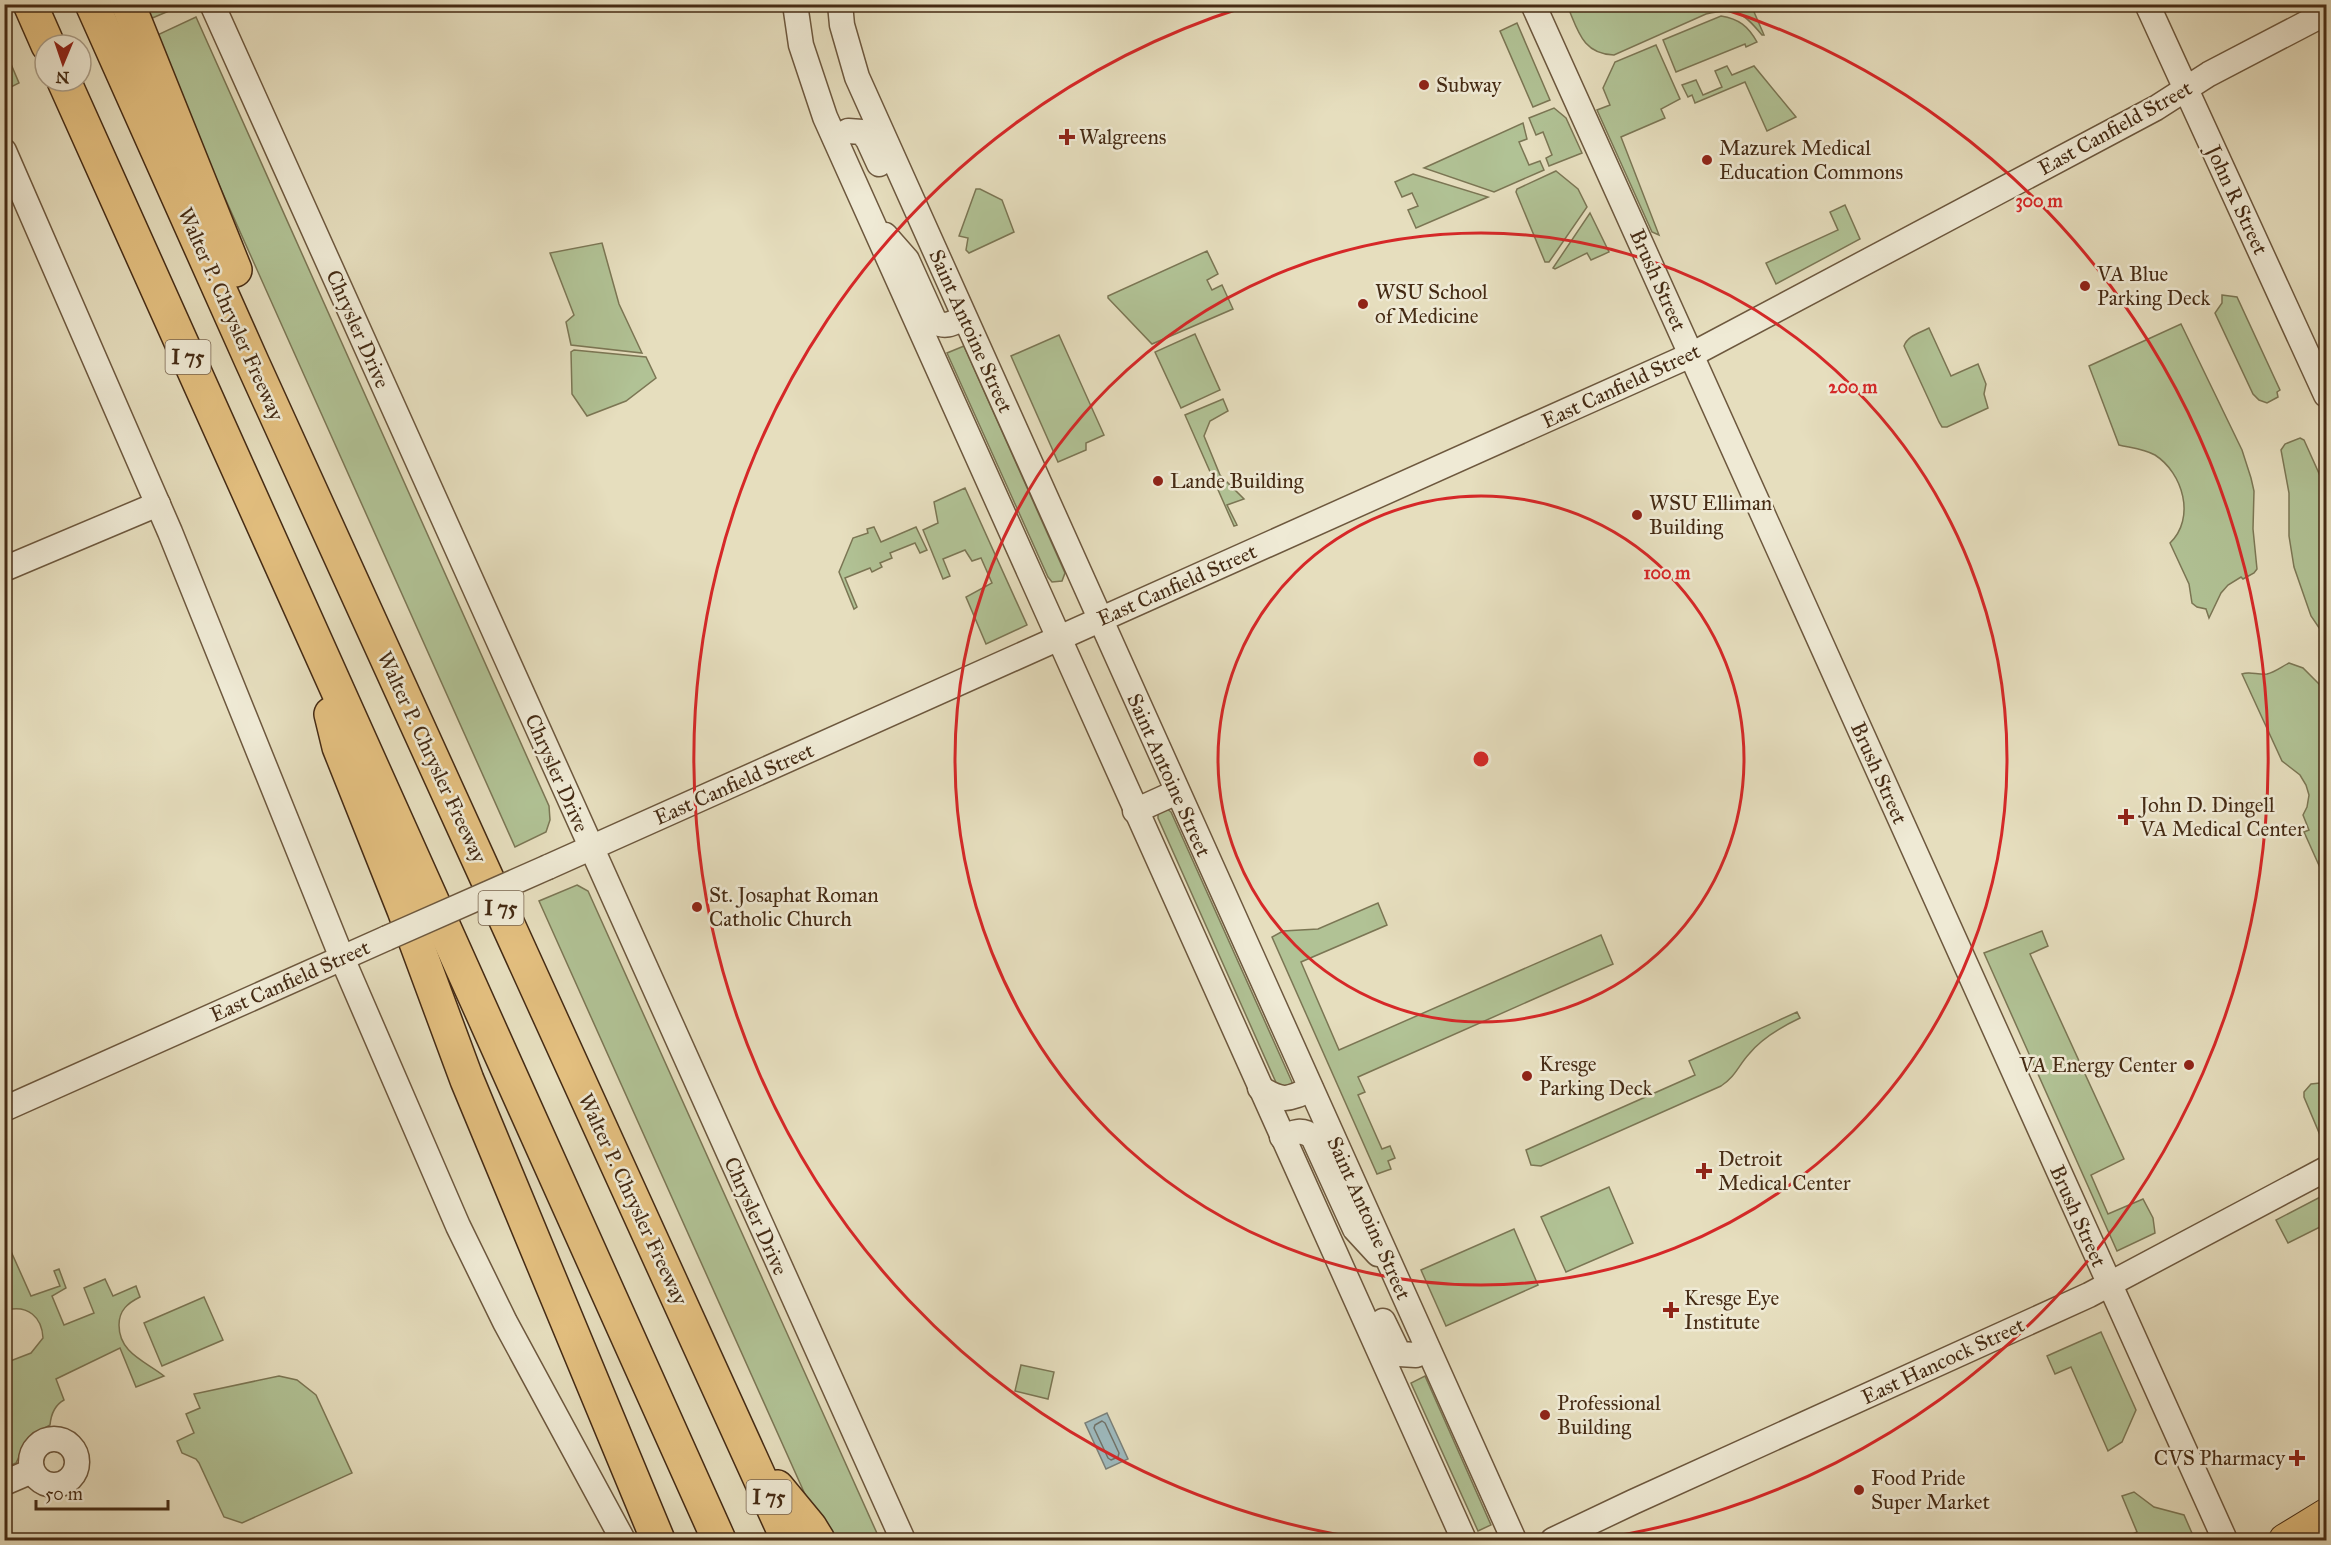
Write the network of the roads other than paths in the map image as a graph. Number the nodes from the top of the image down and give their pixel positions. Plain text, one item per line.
1 (30, 4) edge
2 (92, 4) edge
3 (128, 4) edge
4 (212, 4) edge
5 (795, 4) edge
6 (840, 4) edge
7 (1533, 4) edge
8 (2147, 4) edge
9 (2326, 13) edge
10 (43, 33) edge
11 (2186, 90) junction
12 (69, 93) edge
13 (835, 138) junction
14 (4, 151) edge
15 (869, 218) junction
16 (936, 254) junction
17 (964, 318) junction
18 (1691, 355) junction
19 (252, 362) junction
20 (2326, 395) edge
21 (158, 504) junction
22 (4, 570) edge
23 (1100, 620) junction
24 (313, 633) junction
25 (1059, 638) junction
26 (1177, 792) junction
27 (1135, 810) junction
28 (591, 848) junction
29 (342, 958) junction
30 (1260, 1088) junction
31 (1311, 1089) junction
32 (4, 1109) edge
33 (1282, 1137) junction
34 (2326, 1169) edge
35 (1322, 1226) junction
36 (1392, 1269) junction
37 (2108, 1284) junction
38 (1428, 1350) junction
39 (749, 1453) junction
40 (32, 1470) dead end
41 (4, 1483) edge
42 (2326, 1515) edge
43 (623, 1540) edge
44 (658, 1540) edge
45 (719, 1540) edge
46 (788, 1540) edge
47 (818, 1540) edge
48 (903, 1540) edge
49 (1464, 1540) edge
50 (1514, 1540) edge
51 (1553, 1540) edge
52 (2225, 1540) edge
53 (2285, 1540) edge

1 - 10 highway
2 - 19 highway, Walter P. Chrysler Freeway / I 75
3 - 19 highway
4 - 28 street, Chrysler Drive
5 - 13 street
6 - 16 street, Saint Antoine Street
7 - 18 street, Brush Street
8 - 11 street, John R Street
9 - 11 street, East Canfield Street
11 - 18 street, East Canfield Street
11 - 20 street, John R Street
12 - 24 highway, I 75
13 - 15 street
13 - 16 street
14 - 21 street
15 - 17 street
15 - 25 street
16 - 17 street, Saint Antoine Street
17 - 23 street, Saint Antoine Street
18 - 23 street, East Canfield Street
18 - 37 street, Brush Street
19 - 39 highway, Walter P. Chrysler Freeway / I 75
21 - 22 street
21 - 29 street
23 - 25 street, East Canfield Street
23 - 26 street, Saint Antoine Street
24 - 44 highway
24 - 45 highway, I 75
25 - 27 street
25 - 28 street, East Canfield Street
26 - 27 street
26 - 31 street, Saint Antoine Street
27 - 30 street
28 - 29 street, East Canfield Street, bridge
28 - 48 street, Chrysler Drive
29 - 32 street, East Canfield Street
29 - 43 street
30 - 31 street
30 - 33 street
31 - 36 street, Saint Antoine Street
33 - 35 street
33 - 36 street
34 - 37 street, East Hancock Street
35 - 38 street
35 - 49 street
36 - 38 street, Saint Antoine Street
37 - 51 street, East Hancock Street
37 - 52 street, Brush Street
38 - 50 street, Saint Antoine Street
39 - 46 highway, Walter P. Chrysler Freeway / I 75
39 - 47 highway
40 - 41 street
42 - 53 main road

